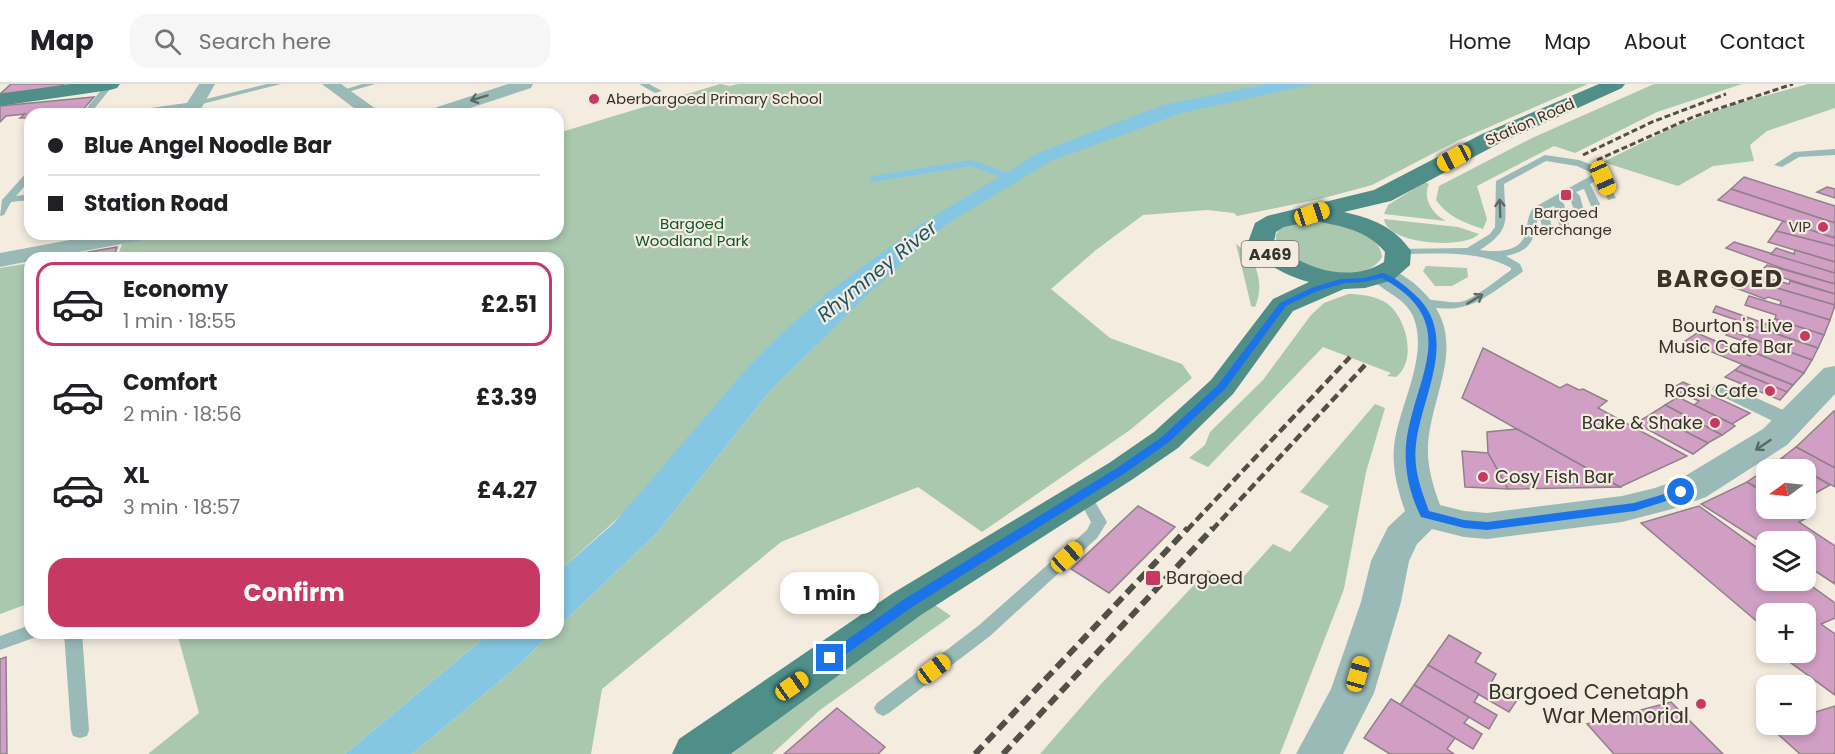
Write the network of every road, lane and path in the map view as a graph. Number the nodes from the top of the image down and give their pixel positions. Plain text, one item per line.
1 (110, 84) edge
2 (207, 84) edge
3 (277, 84) edge
4 (371, 84) edge
5 (525, 84) edge
6 (643, 84) edge
7 (1615, 84) edge
8 (335, 88) edge
9 (658, 92) dead end
10 (0, 100) edge
11 (91, 108) edge
12 (192, 108) edge
13 (194, 108) edge
14 (365, 108) edge
15 (452, 108) edge
16 (1835, 152) edge
17 (1779, 165) dead end
18 (1598, 176) junction
19 (24, 181) edge
20 (1583, 183) junction
21 (1569, 192) junction
22 (1382, 196) junction
23 (24, 198) edge
24 (1611, 198) dead end
25 (7, 200) junction
26 (1553, 201) junction
27 (1595, 204) dead end
28 (1537, 210) junction
29 (0, 213) edge
30 (1312, 214) junction
31 (1580, 215) dead end
32 (1564, 225) dead end
33 (1374, 230) junction
34 (1549, 234) dead end
35 (105, 240) edge
36 (1470, 251) junction
37 (42, 252) edge
38 (24, 255) edge
39 (1494, 255) junction
40 (0, 260) edge
41 (1276, 260) junction
42 (1391, 263) junction
43 (1344, 280) junction
44 (1419, 302) junction
45 (1283, 305) junction
46 (1835, 375) edge
47 (1722, 389) dead end
48 (1792, 422) junction
49 (1083, 494) junction
50 (1425, 514) junction
51 (24, 634) edge
52 (73, 639) edge
53 (0, 643) edge
54 (883, 708) dead end
55 (80, 730) dead end
56 (695, 754) edge
57 (1319, 754) edge

1 - 10 main road
1 - 11 lane
2 - 12 street
3 - 13 lane
4 - 8 lane
5 -> 15 street
6 - 9 lane
7 - 22 main road, Station Road / A469
8 - 14 street
16 - 17 lane
18 - 20 lane
18 - 24 lane
36 -> 18 lane
19 - 25 lane
20 - 21 lane
20 - 27 lane
21 - 26 lane
21 - 31 lane
22 - 30 main road, Station Road / A469
22 - 33 main road
23 - 25 lane
25 - 29 lane
26 - 28 lane
26 - 32 lane
28 - 34 lane
28 - 39 lane
30 - 33 main road, Station Road / A469
30 - 41 main road, Station Road / A469
33 - 42 main road, Station Road / A469
35 - 37 street
36 - 39 lane
36 - 42 lane
38 - 40 street
44 -> 39 lane
41 - 43 main road, A469
41 - 45 main road, Station Road / A469
42 - 43 main road, A469
42 - 44 street
43 - 45 main road, A469
44 - 50 street
45 - 49 main road, A469
46 - 48 street
47 - 48 street
48 -> 50 street
49 - 54 lane
49 - 56 main road, A469
50 - 57 street
51 - 53 lane
52 - 55 lane

